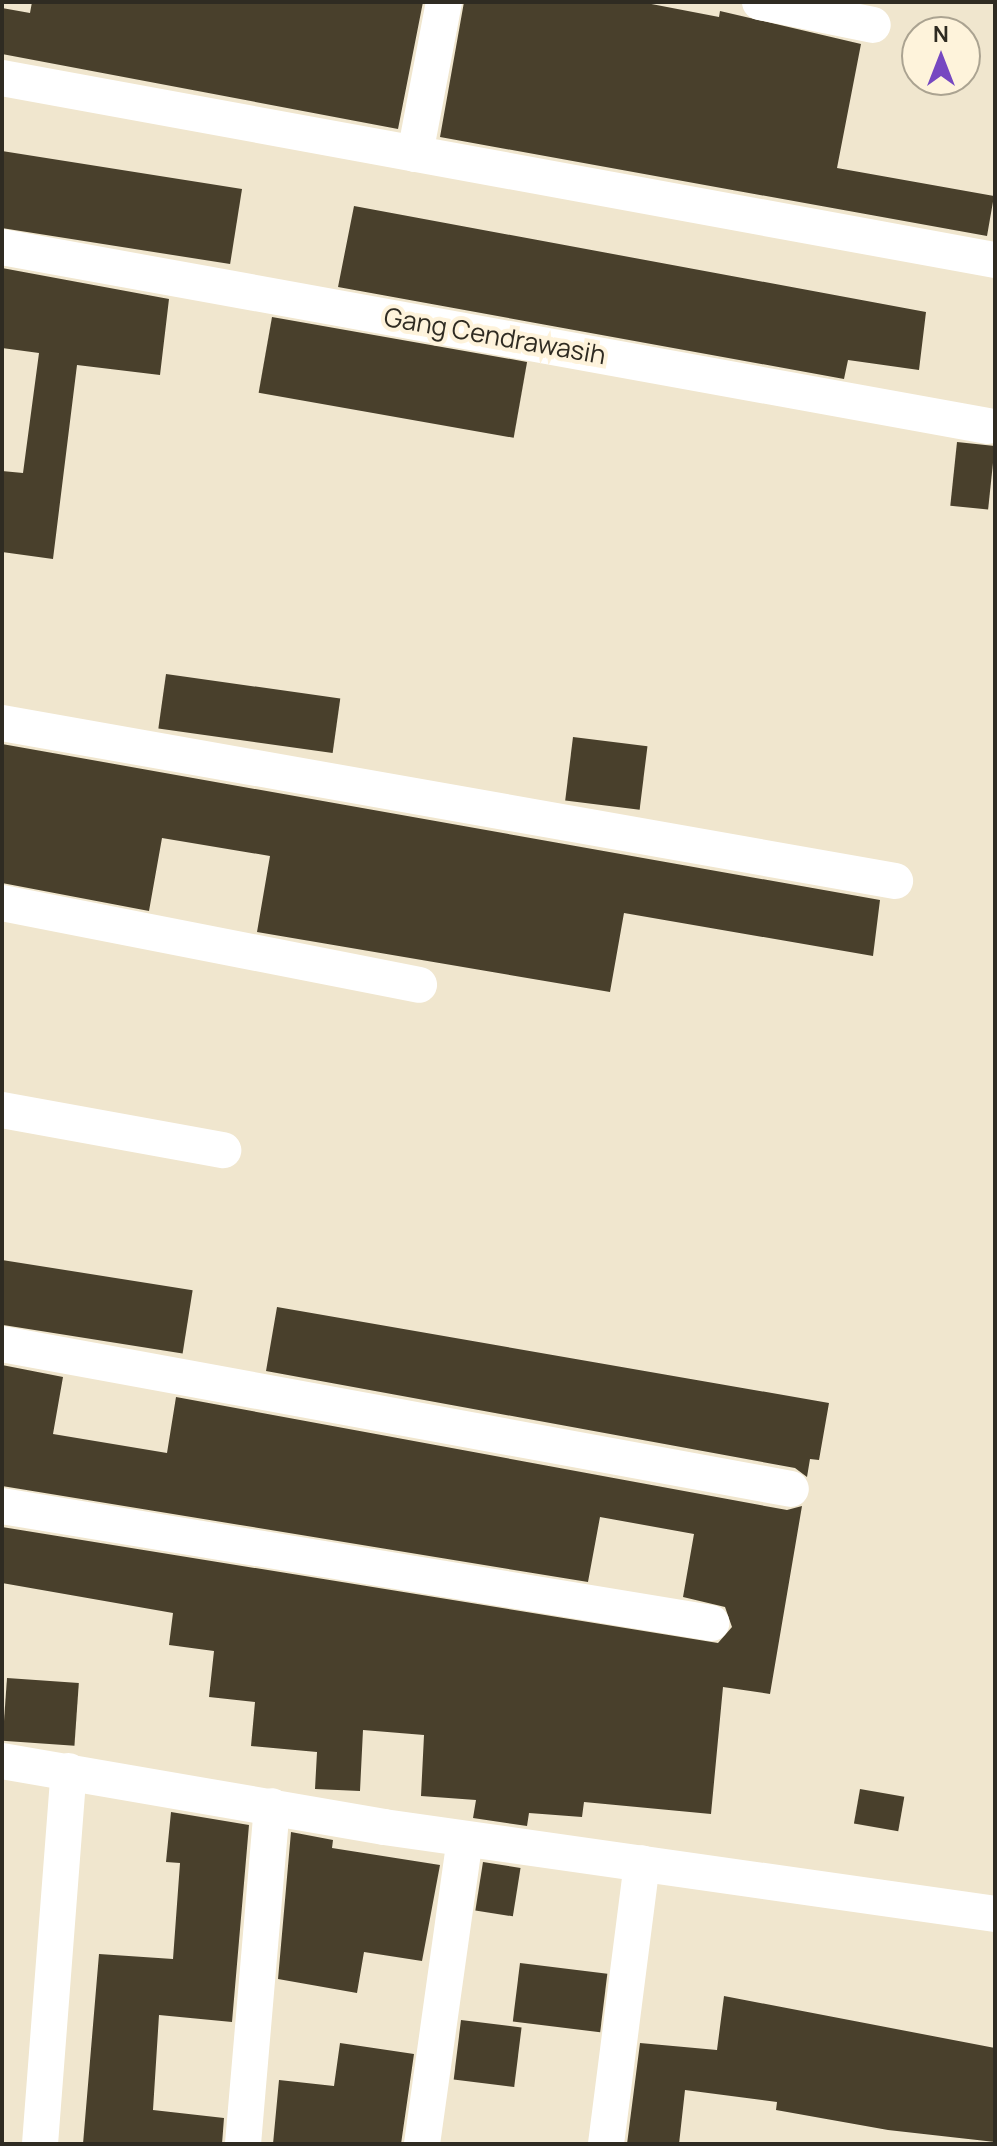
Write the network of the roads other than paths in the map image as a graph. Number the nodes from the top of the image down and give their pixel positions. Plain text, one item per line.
1 (444, 2) edge
2 (760, 2) edge
3 (873, 25) dead end
4 (2, 78) edge
5 (415, 154) junction
6 (2, 247) edge
7 (995, 260) edge
8 (988, 426) dead end
9 (2, 723) edge
10 (895, 881) dead end
11 (2, 903) edge
12 (419, 985) dead end
13 (2, 1110) edge
14 (223, 1150) dead end
15 (2, 1344) edge
16 (791, 1489) dead end
17 (2, 1506) edge
18 (711, 1623) dead end
19 (2, 1761) edge
20 (69, 1771) junction
21 (272, 1806) junction
22 (465, 1839) junction
23 (642, 1863) junction
24 (995, 1914) edge
25 (40, 2144) edge
26 (243, 2144) edge
27 (422, 2144) edge
28 (606, 2144) edge

1 - 5 street
2 - 3 street
4 - 5 street
5 - 7 street
6 - 8 street, Gang Cendrawasih
9 - 10 street
11 - 12 street
13 - 14 street
15 - 16 street
17 - 18 street
19 - 20 street
20 - 21 street
20 - 25 street
21 - 22 street
21 - 26 street
22 - 23 street
22 - 27 street
23 - 24 street
23 - 28 street

